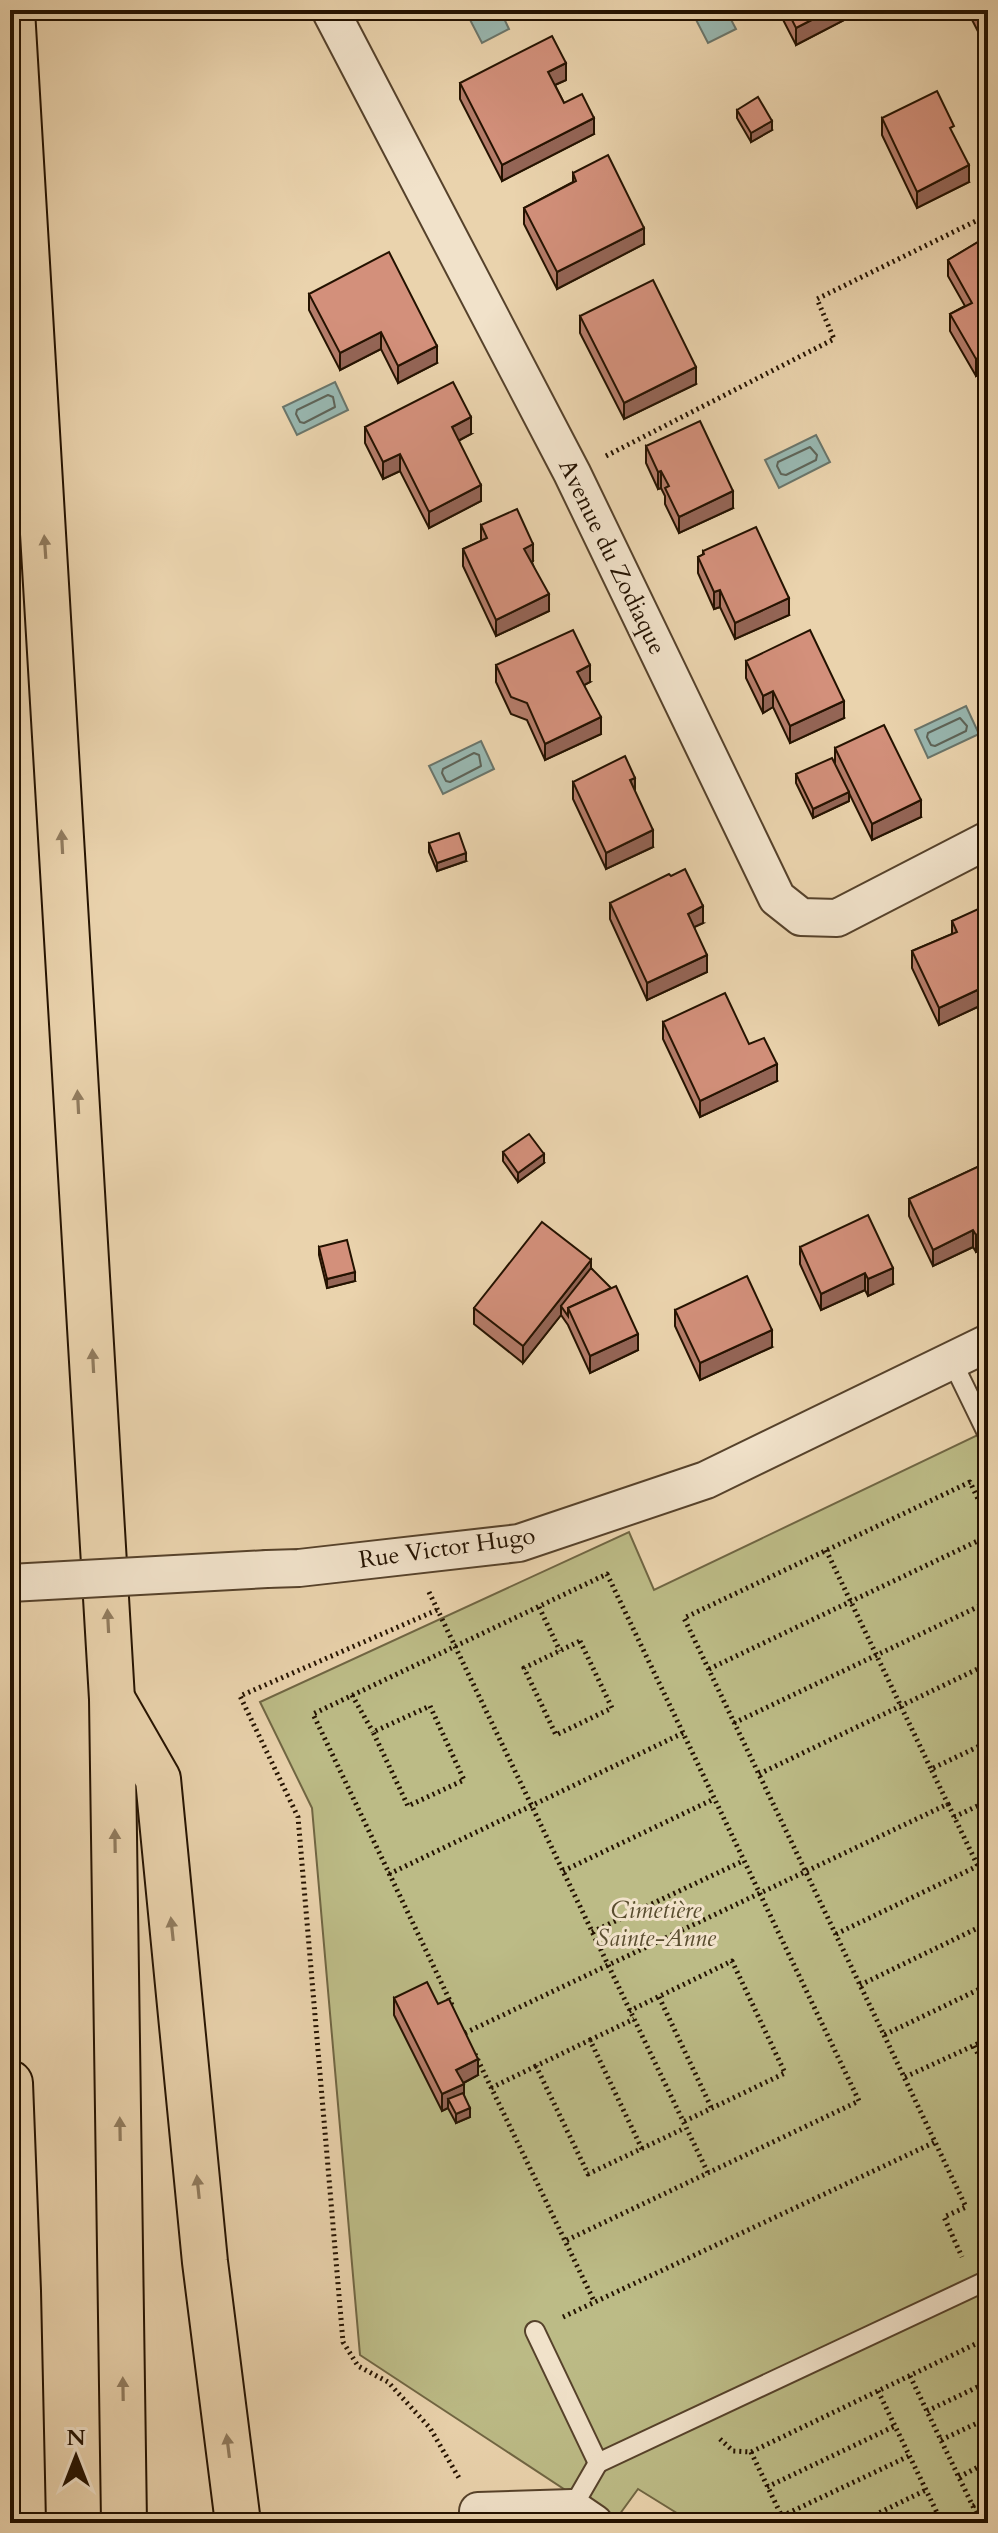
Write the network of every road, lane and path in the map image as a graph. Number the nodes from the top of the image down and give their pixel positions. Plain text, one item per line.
1 (12, 10) edge
2 (330, 10) edge
3 (988, 215) edge
4 (572, 473) junction
5 (988, 840) edge
6 (988, 1343) edge
7 (952, 1361) junction
8 (988, 1435) edge
9 (988, 1520) edge
10 (988, 1536) edge
11 (826, 1550) junction
12 (412, 1555) junction
13 (10, 1583) edge
14 (851, 1601) junction
15 (988, 1602) edge
16 (539, 1607) junction
17 (437, 1610) junction
18 (455, 1646) junction
19 (560, 1651) junction
20 (877, 1655) junction
21 (988, 1664) edge
22 (709, 1669) junction
23 (352, 1695) junction
24 (112, 1699) junction
25 (901, 1706) junction
26 (734, 1723) junction
27 (373, 1732) junction
28 (683, 1733) junction
29 (988, 1742) edge
30 (931, 1769) junction
31 (759, 1774) junction
32 (714, 1799) junction
33 (988, 1801) edge
34 (948, 1804) junction
35 (532, 1805) junction
36 (954, 1817) junction
37 (744, 1860) junction
38 (988, 1861) edge
39 (977, 1866) junction
40 (563, 1871) junction
41 (806, 1871) junction
42 (389, 1874) junction
43 (988, 1887) edge
44 (759, 1893) junction
45 (988, 1923) edge
46 (592, 1932) junction
47 (836, 1934) junction
48 (608, 1965) junction
49 (860, 1985) junction
50 (988, 1985) edge
51 (659, 1997) junction
52 (453, 2007) edge
53 (629, 2011) junction
54 (634, 2019) junction
55 (459, 2020) edge
56 (465, 2033) junction
57 (884, 2035) junction
58 (988, 2039) edge
59 (590, 2040) junction
60 (974, 2046) junction
61 (536, 2066) junction
62 (988, 2073) edge
63 (905, 2077) junction
64 (10, 2083) edge
65 (491, 2088) junction
66 (712, 2109) junction
67 (684, 2125) junction
68 (935, 2142) junction
69 (642, 2149) junction
70 (708, 2173) junction
71 (565, 2241) junction
72 (982, 2283) edge
73 (535, 2331) dead end
74 (988, 2338) edge
75 (910, 2376) junction
76 (988, 2382) edge
77 (878, 2391) junction
78 (927, 2411) junction
79 (988, 2418) edge
80 (895, 2426) junction
81 (941, 2440) junction
82 (909, 2456) junction
83 (988, 2462) edge
84 (598, 2463) junction
85 (959, 2477) junction
86 (767, 2487) junction
87 (926, 2490) junction
88 (988, 2499) edge
89 (973, 2506) junction
90 (478, 2511) joint
91 (583, 2516) edge
92 (783, 2520) edge
93 (939, 2522) edge
94 (23, 2523) edge
95 (124, 2523) edge
96 (238, 2523) edge
97 (858, 2523) edge
98 (981, 2523) edge

24 -> 1 highway
2 - 4 street, Avenue du Zodiaque
3 - 4 path
4 - 5 street, Avenue du Zodiaque
6 - 7 street, Rue Victor Hugo
7 - 8 lane
7 - 12 street, Rue Victor Hugo
9 - 11 path
10 - 14 path
11 - 14 path
11 - 22 path
12 - 13 street, Rue Victor Hugo, bridge
12 - 17 path
14 - 20 path
14 - 22 path
15 - 20 path
16 - 18 path
16 - 19 path
16 - 28 path
17 - 18 path
17 - 90 path
18 - 23 path
18 - 35 path
19 - 19 path
20 - 25 path
20 - 26 path
21 - 25 path
22 - 26 path
23 - 27 path
23 - 42 path
95 -> 24 highway
96 -> 24 highway
25 - 30 path
25 - 31 path
26 - 31 path
27 - 27 path
28 - 32 path
28 - 35 path
29 - 30 path
30 - 34 path
31 - 41 path
32 - 37 path
32 - 40 path
33 - 36 path
34 - 36 path
34 - 41 path
35 - 40 path
35 - 42 path
36 - 39 path
37 - 44 path
37 - 46 path
38 - 39 path
39 - 43 path
39 - 47 path
40 - 46 path
41 - 44 path
41 - 47 path
42 - 52 path
44 - 48 path
44 - 70 path
45 - 49 path
46 - 48 path
47 - 49 path
48 - 53 path
48 - 56 path
49 - 57 path
50 - 57 path
51 - 53 path
51 - 66 path
51 - 66 path
53 - 54 path
54 - 59 path
54 - 67 path
55 - 56 path
56 - 65 path
57 - 63 path
58 - 60 path
59 - 61 path
59 - 69 path
60 - 62 path
60 - 63 path
61 - 65 path
61 - 69 path
63 - 68 path
64 - 94 highway
65 - 71 path
66 - 67 path
67 - 69 path
67 - 70 path
68 - 71 path
68 - 72 path
70 - 71 path
72 - 84 lane
73 - 84 lane
74 - 75 path
75 - 77 path
75 - 78 path
76 - 78 path
77 - 80 path
77 - 86 path
78 - 81 path
79 - 81 path
80 - 82 path
80 - 86 path
81 - 85 path
82 - 87 path
82 - 92 path
83 - 85 path
84 - 91 lane
85 - 89 path
86 - 92 path
87 - 93 path
87 - 97 path
88 - 89 path
89 - 98 path
90 - 91 street

